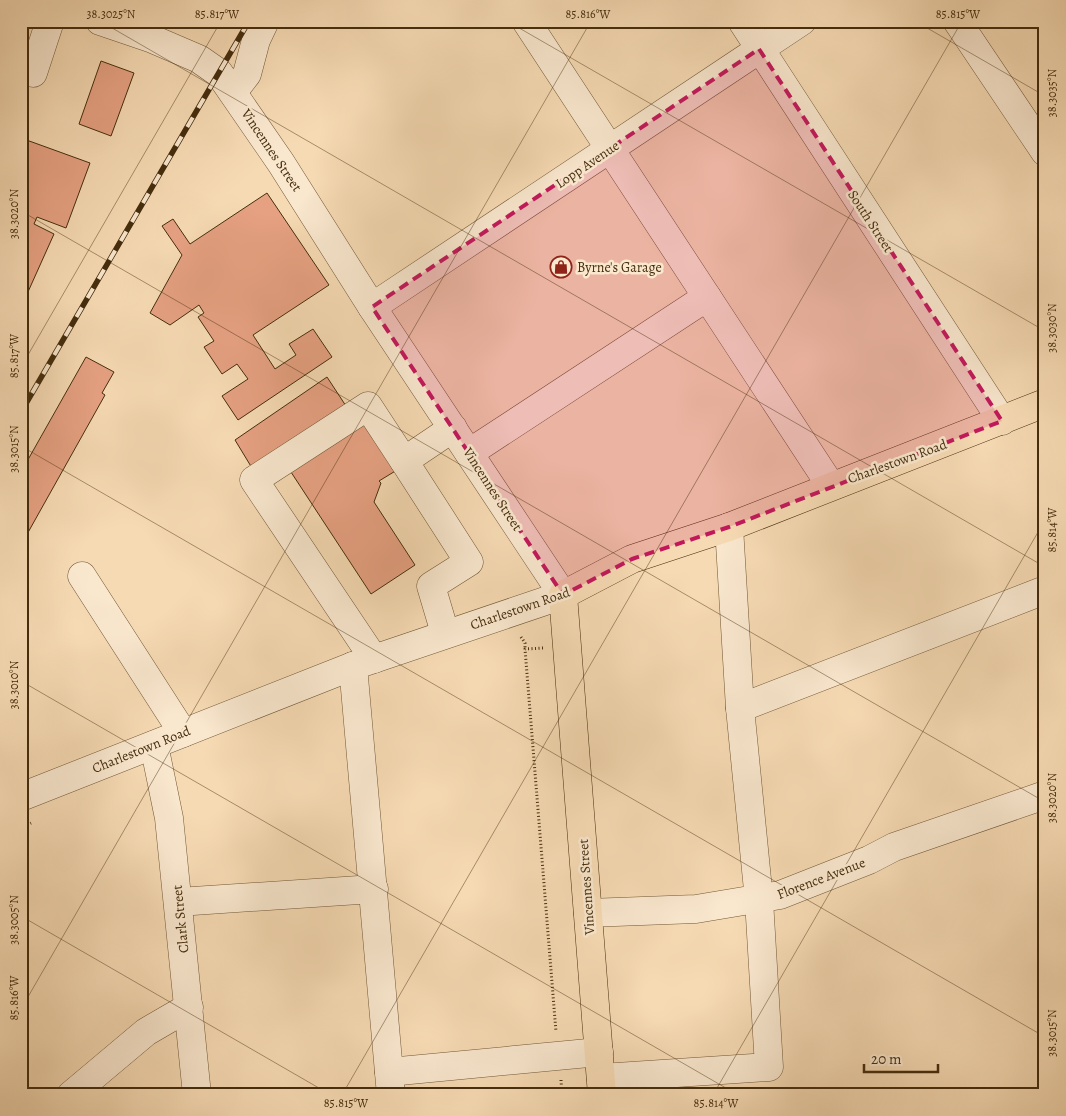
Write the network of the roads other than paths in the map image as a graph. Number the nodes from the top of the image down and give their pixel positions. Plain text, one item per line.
1 (50, 21) edge
2 (100, 21) edge
3 (265, 21) edge
4 (526, 21) edge
5 (742, 21) edge
6 (802, 21) edge
7 (957, 21) edge
8 (760, 49) junction
9 (21, 70) edge
10 (233, 92) junction
11 (610, 149) junction
12 (1045, 152) edge
13 (707, 297) junction
14 (372, 307) junction
15 (1045, 403) edge
16 (1002, 420) junction
17 (453, 428) junction
18 (469, 453) junction
19 (404, 461) junction
20 (831, 486) junction
21 (729, 527) junction
22 (82, 576) dead end
23 (1045, 590) edge
24 (563, 595) junction
25 (445, 634) junction
26 (364, 662) junction
27 (740, 708) junction
28 (183, 733) junction
29 (154, 745) junction
30 (1045, 796) edge
31 (21, 797) edge
32 (374, 889) junction
33 (759, 900) junction
34 (178, 902) junction
35 (588, 913) junction
36 (189, 1006) junction
37 (598, 1052) junction
38 (390, 1083) edge
39 (602, 1087) edge
40 (71, 1095) edge
41 (197, 1095) edge

1 - 9 street
2 - 10 street, Vincennes Street
3 - 10 street
4 - 11 street
5 - 8 street, South Street
6 - 8 street, Lopp Avenue
7 - 12 street
8 - 11 street, Lopp Avenue
8 - 16 street, South Street
10 - 14 street, Vincennes Street
11 - 13 street
11 - 14 street, Lopp Avenue
13 - 18 street
13 - 20 street
14 - 17 street, Vincennes Street
15 - 16 main road, Charlestown Road
16 - 20 main road, Charlestown Road
17 - 18 street, Vincennes Street
17 - 19 street
18 - 24 street, Vincennes Street
19 - 25 street
19 - 26 street
20 - 21 main road, Charlestown Road
21 - 24 main road, Charlestown Road
21 - 27 street
22 - 28 street
23 - 27 street
24 - 25 street, Charlestown Road
24 - 35 main road, Vincennes Street
25 - 26 street, Charlestown Road
26 - 28 street, Charlestown Road
26 - 32 street
27 - 33 street
28 - 29 street, Charlestown Road
29 - 31 street, Charlestown Road
29 - 34 street, Clark Street
30 - 33 street, Florence Avenue
32 - 34 street
32 - 38 street
33 - 35 street, Florence Avenue
33 - 39 street
34 - 36 street, Clark Street
35 - 37 main road, Vincennes Street
36 - 40 street
36 - 41 street, Clark Street
37 - 38 street
37 - 39 main road, Vincennes Street

